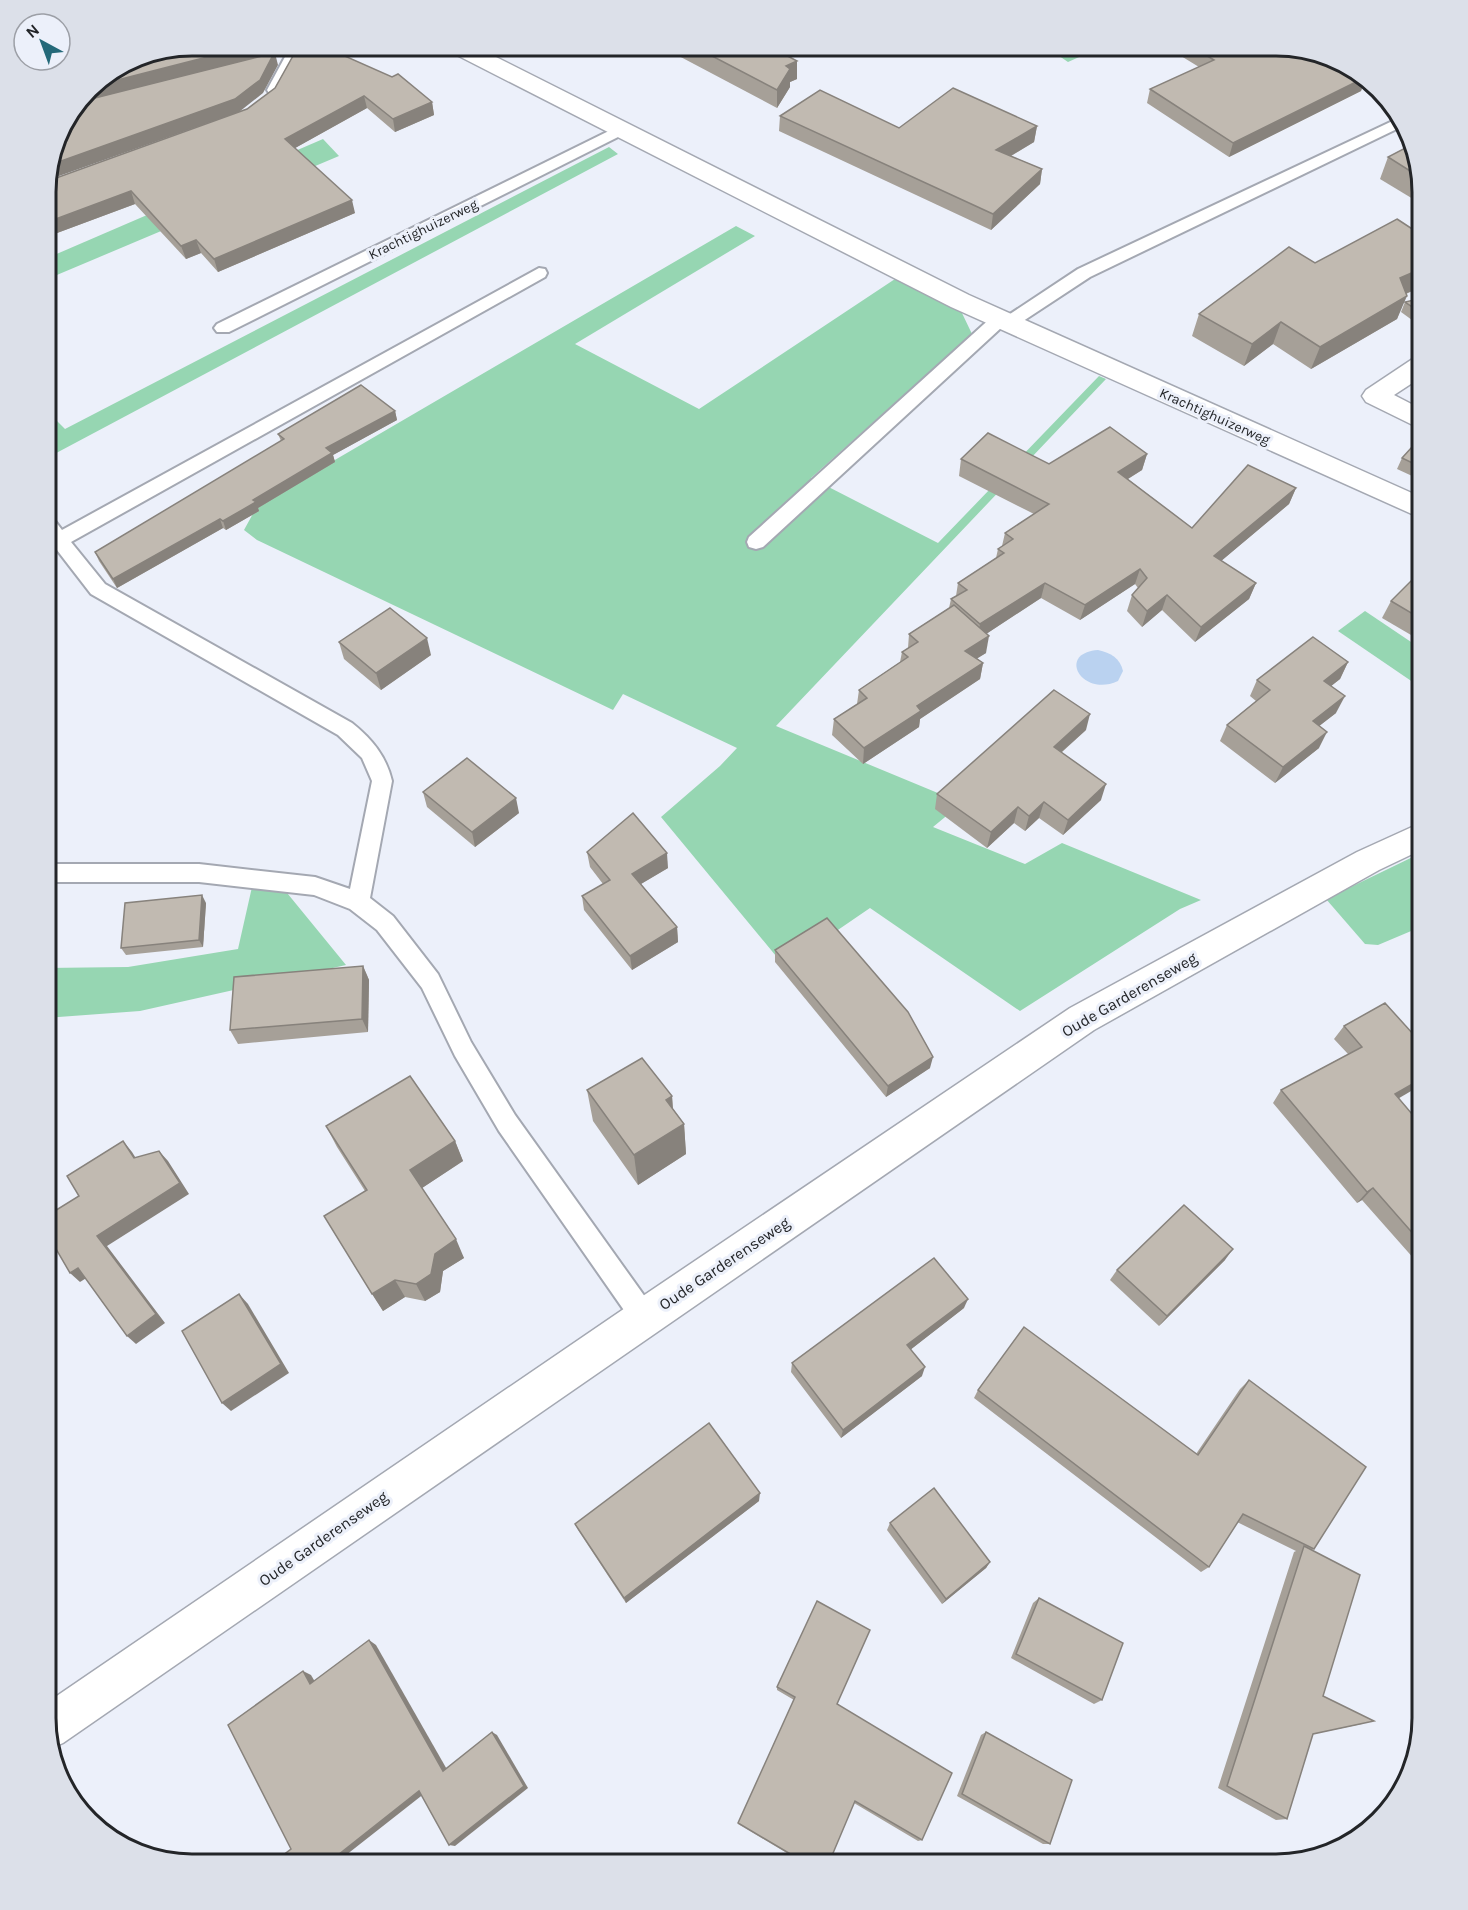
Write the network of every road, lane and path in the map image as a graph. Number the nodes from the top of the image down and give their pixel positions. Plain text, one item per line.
1 (289, 56) edge
2 (292, 56) edge
3 (477, 56) edge
4 (271, 61) edge
5 (262, 104) edge
6 (1395, 124) edge
7 (623, 129) junction
8 (539, 273) dead end
9 (1004, 321) junction
10 (223, 328) dead end
11 (1412, 371) edge
12 (1412, 415) edge
13 (1412, 504) edge
14 (56, 542) edge
15 (756, 542) dead end
16 (56, 548) edge
17 (1412, 840) edge
18 (56, 873) edge
19 (358, 902) junction
20 (644, 1317) junction
21 (56, 1722) edge

1 - 4 lane
2 - 5 lane
3 - 7 street, Krachtighuizerweg
6 - 9 lane
7 - 9 street, Krachtighuizerweg
7 - 10 lane, Krachtighuizerweg
8 - 14 lane
9 - 13 street, Krachtighuizerweg
9 - 15 lane
11 - 12 street
16 - 19 lane
17 - 20 street, Oude Garderenseweg
18 - 19 lane
19 - 20 lane
20 - 21 street, Oude Garderenseweg

